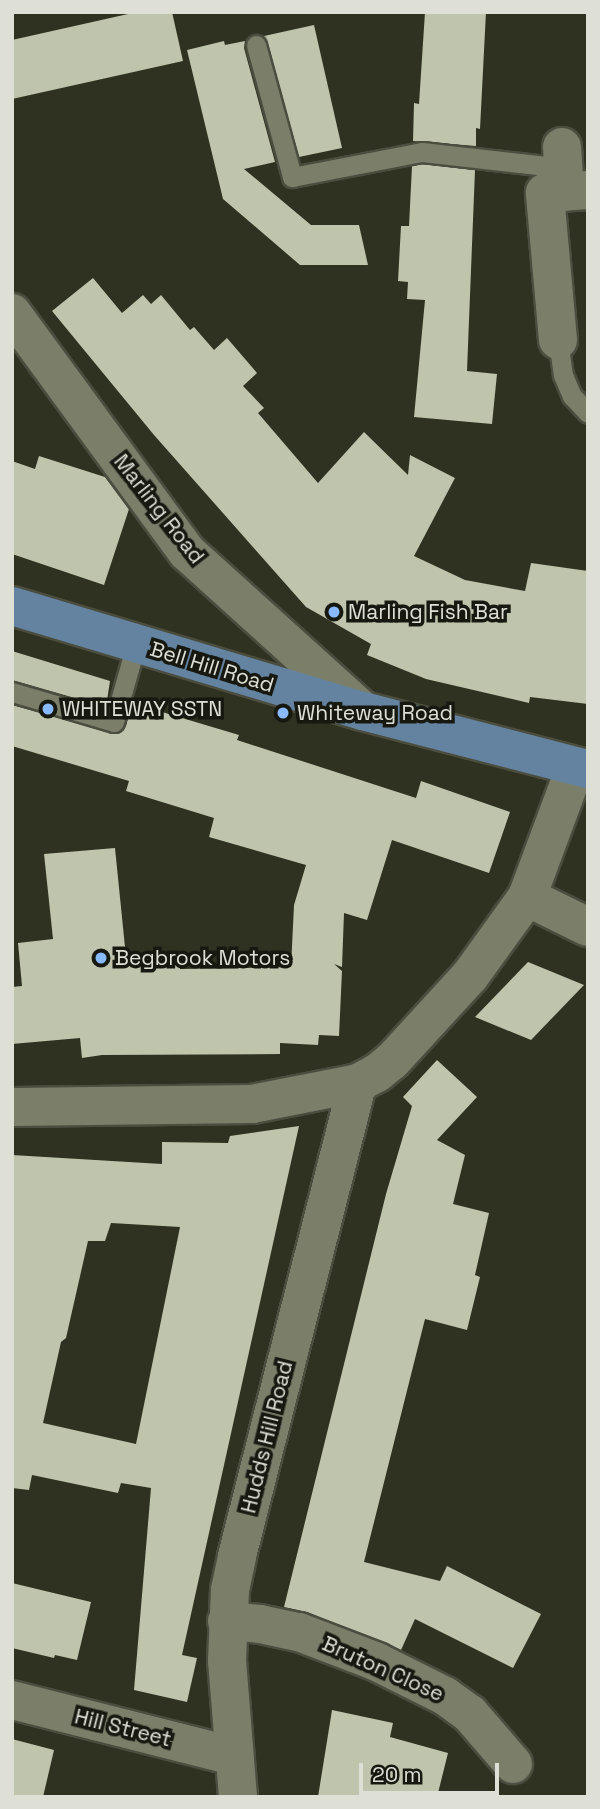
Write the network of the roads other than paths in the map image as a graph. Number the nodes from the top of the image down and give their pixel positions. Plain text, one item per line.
1 (256, 45) dead end
2 (570, 174) edge
3 (12, 313) edge
4 (558, 340) joint
5 (588, 413) edge
6 (12, 606) edge
7 (136, 644) junction
8 (12, 692) edge
9 (363, 711) junction
10 (581, 769) edge
11 (527, 897) junction
12 (588, 927) edge
13 (358, 1083) junction
14 (12, 1107) edge
15 (227, 1621) junction
16 (12, 1700) edge
17 (233, 1756) junction
18 (513, 1764) dead end
19 (238, 1797) edge

1 - 2 lane
2 - 4 street
3 - 9 street, Marling Road
4 - 5 lane
6 - 7 main road, Bell Hill Road
7 - 8 lane
7 - 9 main road, Bell Hill Road
9 - 10 main road, Bell Hill Road
10 - 11 street
11 - 12 street
11 - 13 street
13 - 14 street
13 - 15 street, Hudds Hill Road
15 - 17 street, Hudds Hill Road
15 - 18 street, Bruton Close
16 - 17 street, Hill Street
17 - 19 street, Hudds Hill Road

